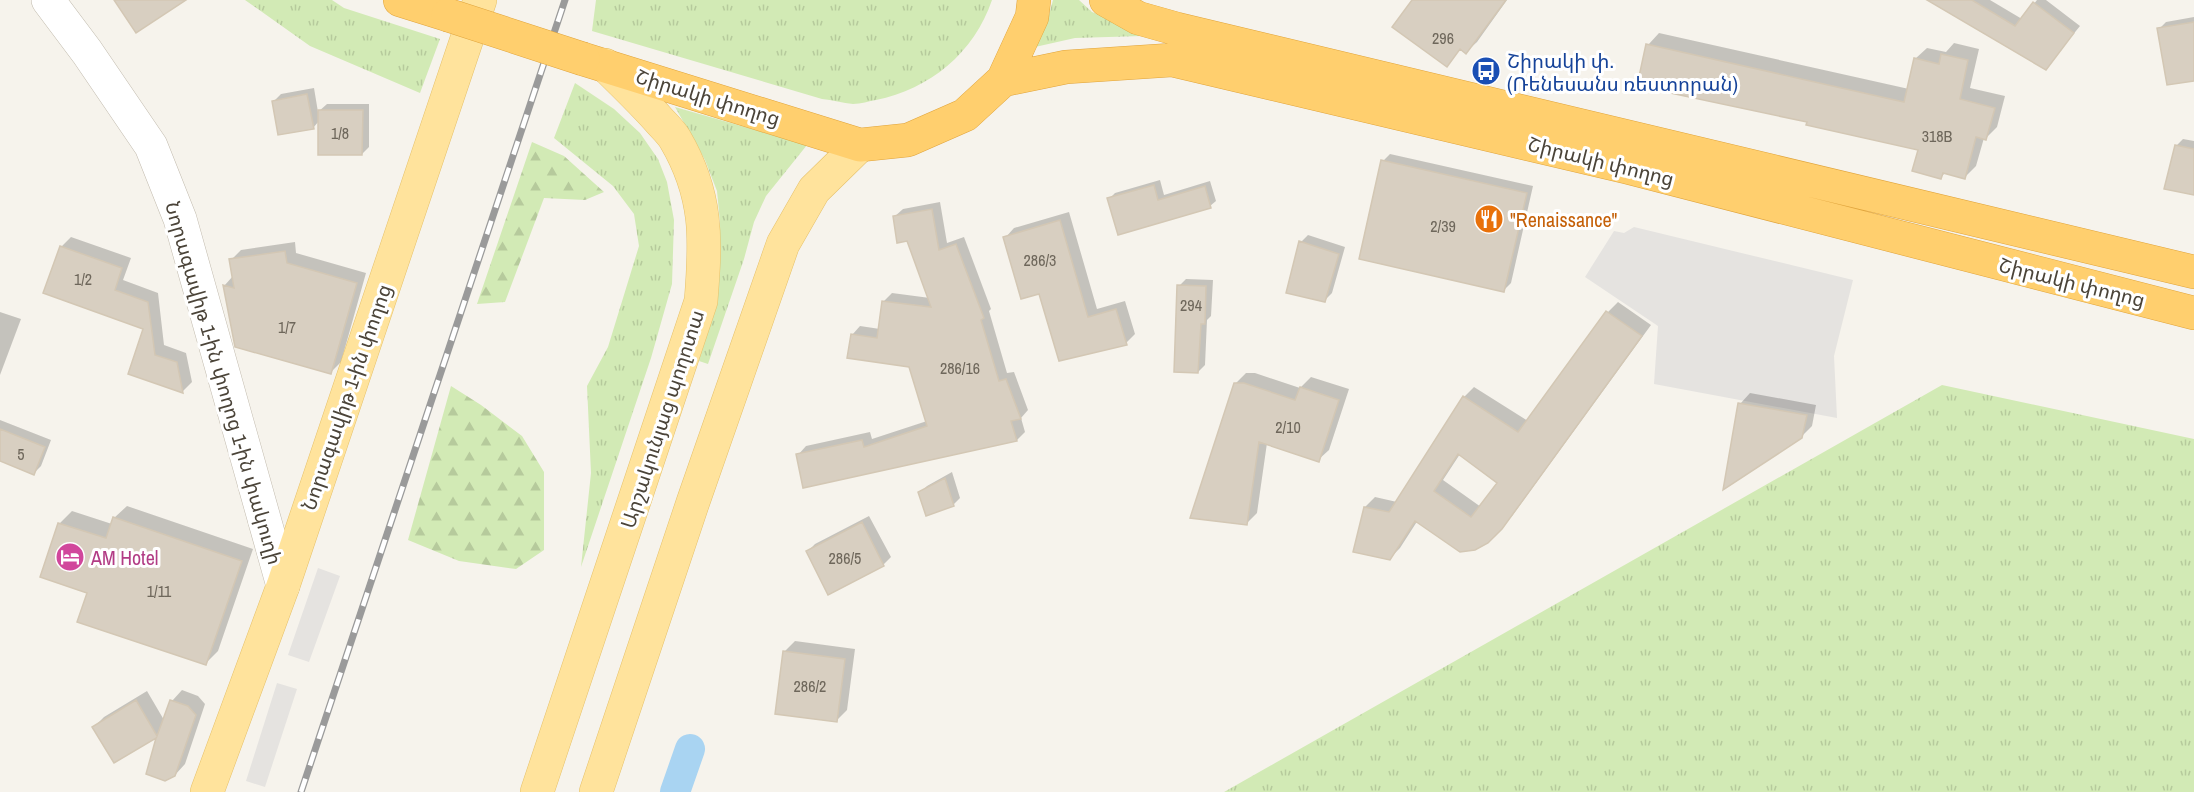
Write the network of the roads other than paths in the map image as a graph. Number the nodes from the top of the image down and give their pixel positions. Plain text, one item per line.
1 (48, 0) edge
2 (400, 0) edge
3 (480, 0) edge
4 (1034, 0) edge
5 (1106, 0) edge
6 (594, 62) junction
7 (1003, 80) junction
8 (860, 145) junction
9 (2194, 272) edge
10 (2194, 313) edge
11 (283, 586) junction
12 (207, 792) edge
13 (537, 792) edge
14 (596, 792) edge

1 - 11 street, Նորագավիթ 1-ին փողոց 1-ին փակուղի
2 - 6 highway, Շիրակի փողոց, bridge
3 - 11 main road, Նորագավիթ 1-ին փողոց
4 - 7 highway, Շիրակի փողոց
5 - 9 highway, Շիրակի փողոց
6 - 8 highway, Շիրակի փողոց
6 - 13 main road, Արշակունյաց պողոտա
7 - 8 highway, Շիրակի փողոց
7 - 10 highway, Շիրակի փողոց
8 - 14 main road
11 - 12 main road, Նորագավիթ 1-ին փողոց

